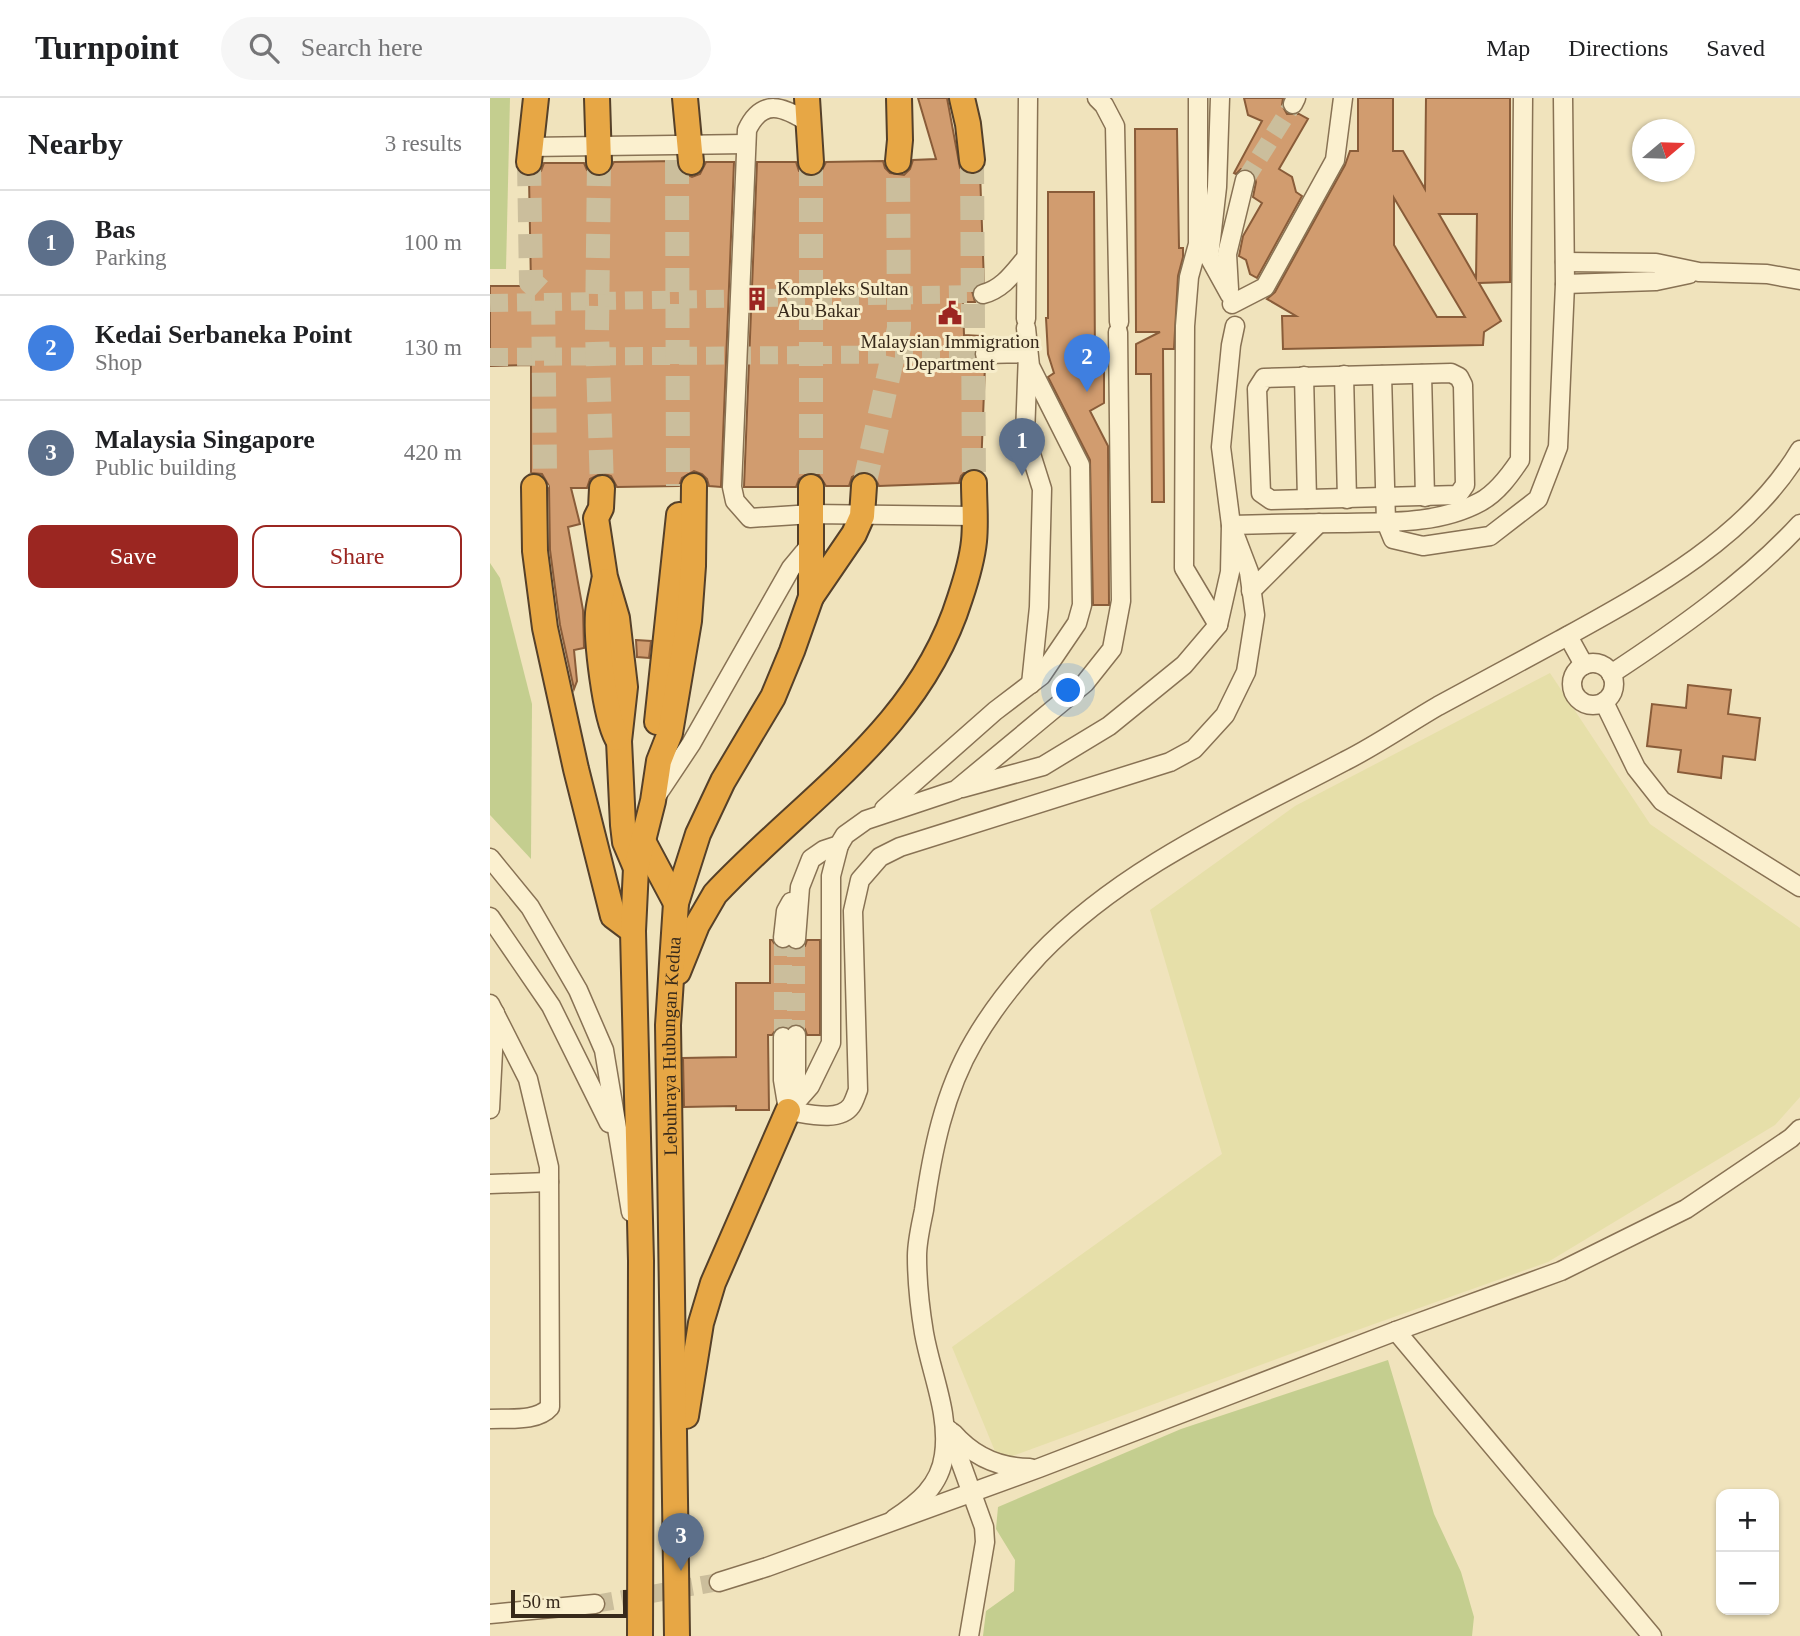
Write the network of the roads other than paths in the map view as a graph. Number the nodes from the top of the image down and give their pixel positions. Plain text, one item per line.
1 (536, 98) edge
2 (685, 98) edge
3 (807, 98) edge
4 (899, 98) edge
5 (962, 98) edge
6 (1028, 98) edge
7 (1097, 98) edge
8 (1198, 98) edge
9 (1220, 98) edge
10 (1343, 98) edge
11 (1523, 98) edge
12 (1563, 98) edge
13 (597, 100) edge
14 (809, 123) junction
15 (746, 145) junction
16 (680, 153) junction
17 (594, 154) junction
18 (529, 155) joint
19 (971, 160) tunnel mouth
20 (898, 161) tunnel mouth
21 (811, 162) tunnel mouth
22 (1245, 180) tunnel mouth
23 (1026, 258) junction
24 (1564, 262) junction
25 (1699, 272) junction
26 (1800, 280) edge
27 (1564, 284) junction
28 (983, 293) tunnel mouth
29 (1233, 310) junction
30 (1028, 353) junction
31 (985, 354) tunnel mouth
32 (1422, 374) junction
33 (1344, 375) junction
34 (1382, 375) junction
35 (1304, 376) junction
36 (1800, 450) edge
37 (974, 483) tunnel mouth
38 (686, 486) tunnel mouth
39 (811, 486) tunnel mouth
40 (864, 486) tunnel mouth
41 (534, 487) tunnel mouth
42 (596, 488) tunnel mouth
43 (1424, 497) junction
44 (1385, 498) junction
45 (1307, 499) junction
46 (1347, 499) junction
47 (811, 514) junction
48 (862, 516) junction
49 (974, 516) junction
50 (1386, 522) junction
51 (1319, 523) junction
52 (1231, 524) junction
53 (1800, 524) edge
54 (811, 544) junction
55 (1251, 591) junction
56 (811, 597) junction
57 (1218, 625) junction
58 (1568, 636) junction
59 (1584, 665) junction
60 (1611, 674) junction
61 (1031, 684) junction
62 (1604, 702) junction
63 (956, 790) junction
64 (653, 801) junction
65 (877, 816) junction
66 (643, 843) junction
67 (839, 845) junction
68 (490, 858) edge
69 (636, 868) junction
70 (1800, 887) edge
71 (676, 903) junction
72 (490, 918) edge
73 (633, 931) junction
74 (789, 939) tunnel mouth
75 (670, 979) junction
76 (493, 1008) edge
77 (789, 1036) tunnel mouth
78 (490, 1109) edge
79 (788, 1111) junction
80 (1800, 1129) edge
81 (617, 1138) junction
82 (549, 1182) junction
83 (490, 1184) edge
84 (641, 1261) junction
85 (1396, 1331) junction
86 (939, 1399) junction
87 (490, 1419) edge
88 (948, 1428) junction
89 (676, 1468) junction
90 (1039, 1468) junction
91 (971, 1491) junction
92 (894, 1519) junction
93 (719, 1582) tunnel mouth
94 (595, 1604) tunnel mouth
95 (490, 1614) edge
96 (640, 1636) edge
97 (677, 1636) edge
98 (969, 1636) edge
99 (1652, 1636) edge

1 - 18 highway
2 - 16 highway
3 - 14 highway
4 - 20 highway
5 - 19 highway
6 - 23 street
7 - 63 street
8 - 57 street
9 - 29 street
10 - 29 street
11 - 50 street
12 - 24 street
13 - 17 highway
14 - 15 street
14 - 21 highway
15 - 16 street
15 - 47 street
16 - 17 street
17 - 18 street
22 - 29 street
23 - 28 street
23 - 30 street
24 - 25 street
24 - 27 street
25 - 26 street
25 - 27 street
27 - 50 street
29 - 52 street
30 - 31 street
30 - 61 street
30 - 61 street
32 - 34 street
32 - 43 street
32 - 43 street
33 - 34 street
33 - 35 street
33 - 46 street
34 - 44 street
35 - 45 street
35 - 45 street
36 - 58 street
37 - 49 highway
38 - 64 highway
39 - 47 highway, Lebuhraya Hubungan Kedua
40 - 48 highway
41 - 73 highway
42 - 69 highway
43 - 44 street
44 - 46 street
44 - 50 street
45 - 46 street
47 - 48 street
47 - 54 highway, Lebuhraya Hubungan Kedua
48 - 49 street
48 - 56 highway
49 - 75 highway
50 - 51 street
51 - 52 street
51 - 55 street
52 - 55 street
52 - 57 street
53 - 60 street
54 - 56 highway, Lebuhraya Hubungan Kedua
54 - 64 street
55 - 79 street
56 - 71 highway, Lebuhraya Hubungan Kedua
57 - 63 street
58 - 59 street
58 - 86 street
59 - 60 street
59 - 62 street
60 - 62 street
61 - 65 street
62 - 70 street
63 - 65 street
64 - 66 highway
65 - 67 street
66 - 69 highway
66 - 71 highway
67 - 74 street
67 - 79 street
68 - 81 street
69 - 73 highway, Lebuhraya Hubungan Kedua
71 - 75 highway, Lebuhraya Hubungan Kedua
72 - 81 street
73 - 84 highway, Lebuhraya Hubungan Kedua
75 - 89 highway, Lebuhraya Hubungan Kedua
76 - 78 street
76 - 82 street
77 - 79 street
79 - 89 highway
80 - 85 street
81 - 84 street
82 - 83 street
82 - 87 street
84 - 96 highway, Lebuhraya Hubungan Kedua
85 - 90 street
85 - 99 street
86 - 88 street
86 - 92 street
88 - 90 street
88 - 91 street
89 - 97 highway, Lebuhraya Hubungan Kedua
90 - 91 street
91 - 92 street
91 - 98 street
92 - 93 street
94 - 95 street

